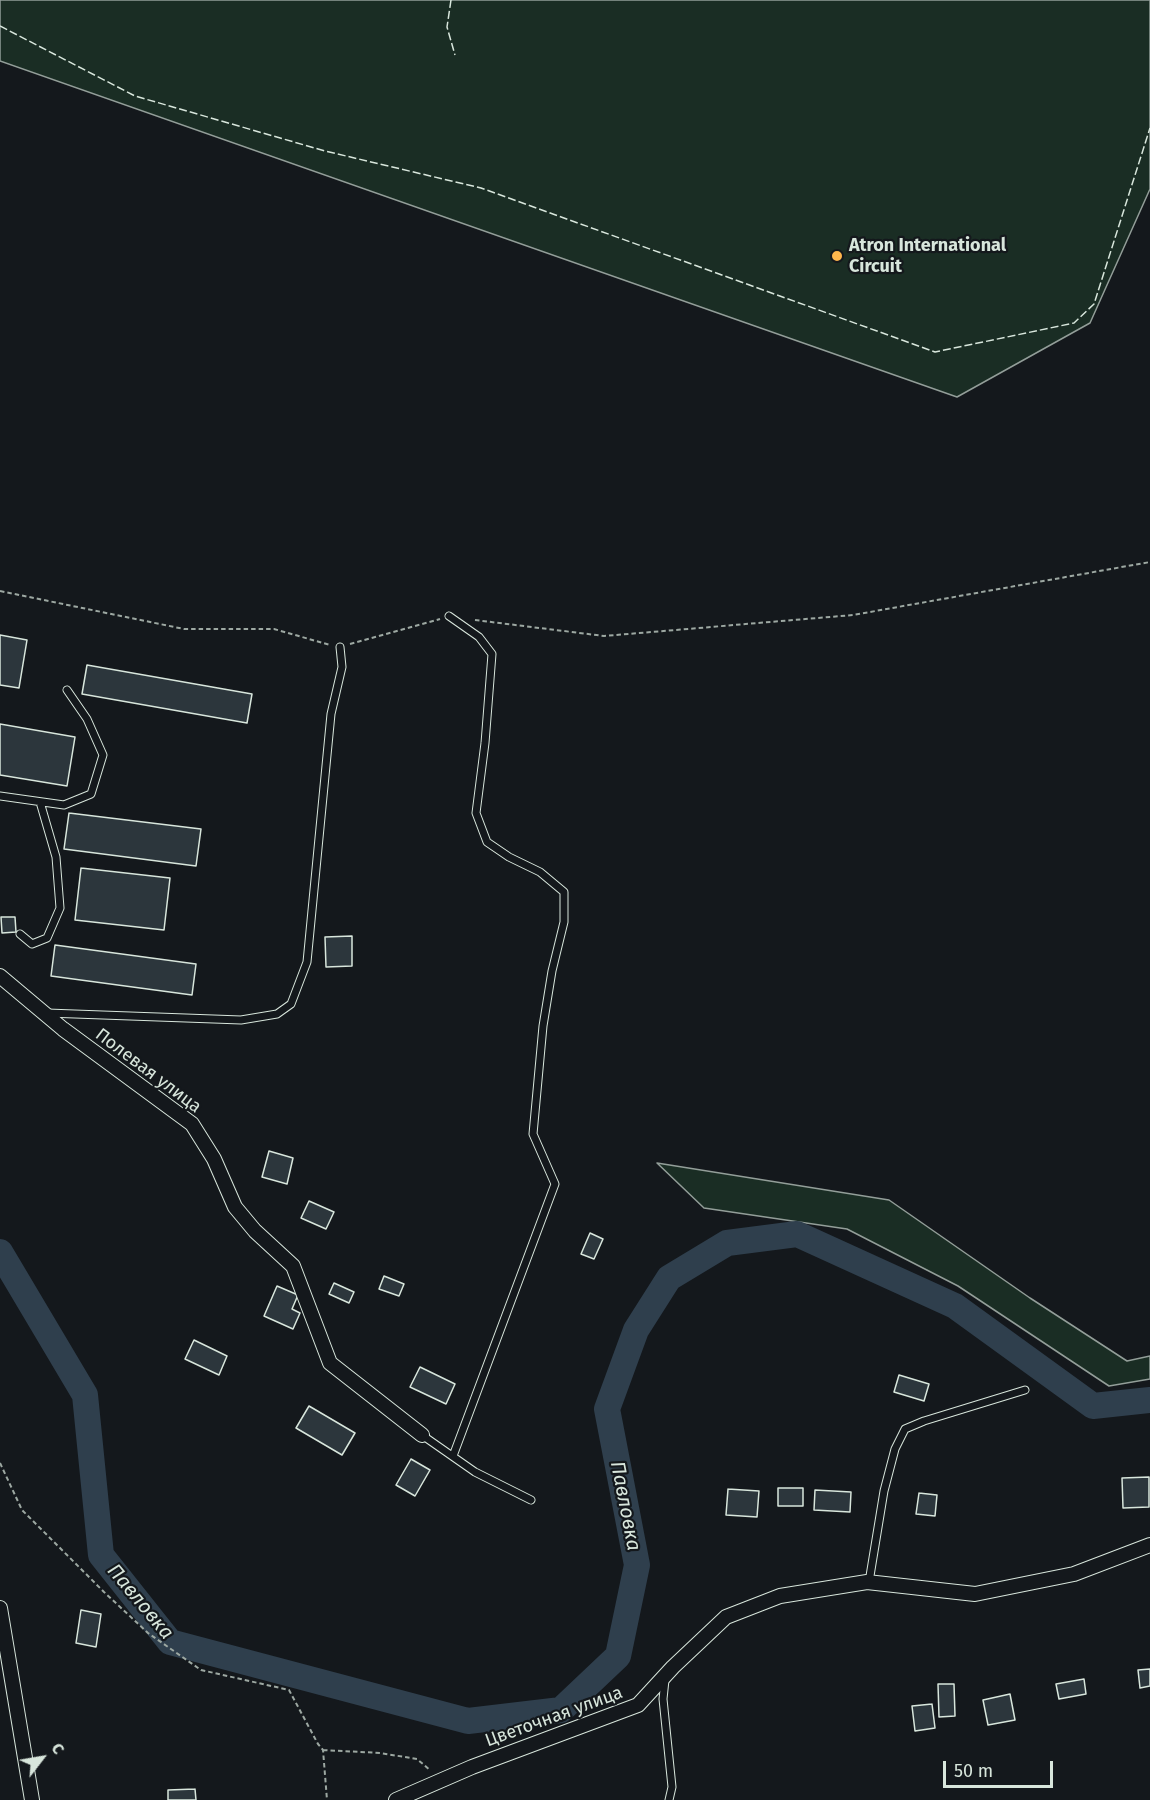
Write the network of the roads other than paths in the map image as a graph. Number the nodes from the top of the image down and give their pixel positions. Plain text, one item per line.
1 (449, 616) road end
2 (340, 647) road end
3 (67, 690) dead end
4 (0, 796) edge
5 (40, 802) junction
6 (20, 934) dead end
7 (0, 976) edge
8 (44, 1013) junction
9 (1025, 1390) dead end
10 (422, 1435) joint
11 (453, 1456) junction
12 (531, 1500) dead end
13 (1150, 1545) edge
14 (869, 1582) junction
15 (0, 1608) edge
16 (665, 1676) junction
17 (32, 1800) edge
18 (396, 1800) edge
19 (669, 1800) edge

1 - 11 lane
2 - 8 lane
3 - 5 lane
4 - 5 lane
5 - 6 lane
7 - 8 street, Полевая улица
8 - 10 street, Полевая улица
9 - 14 lane
10 - 11 lane
11 - 12 lane
13 - 14 street, Цветочная улица
14 - 16 street, Цветочная улица
15 - 17 street
16 - 18 street, Цветочная улица
16 - 19 lane

